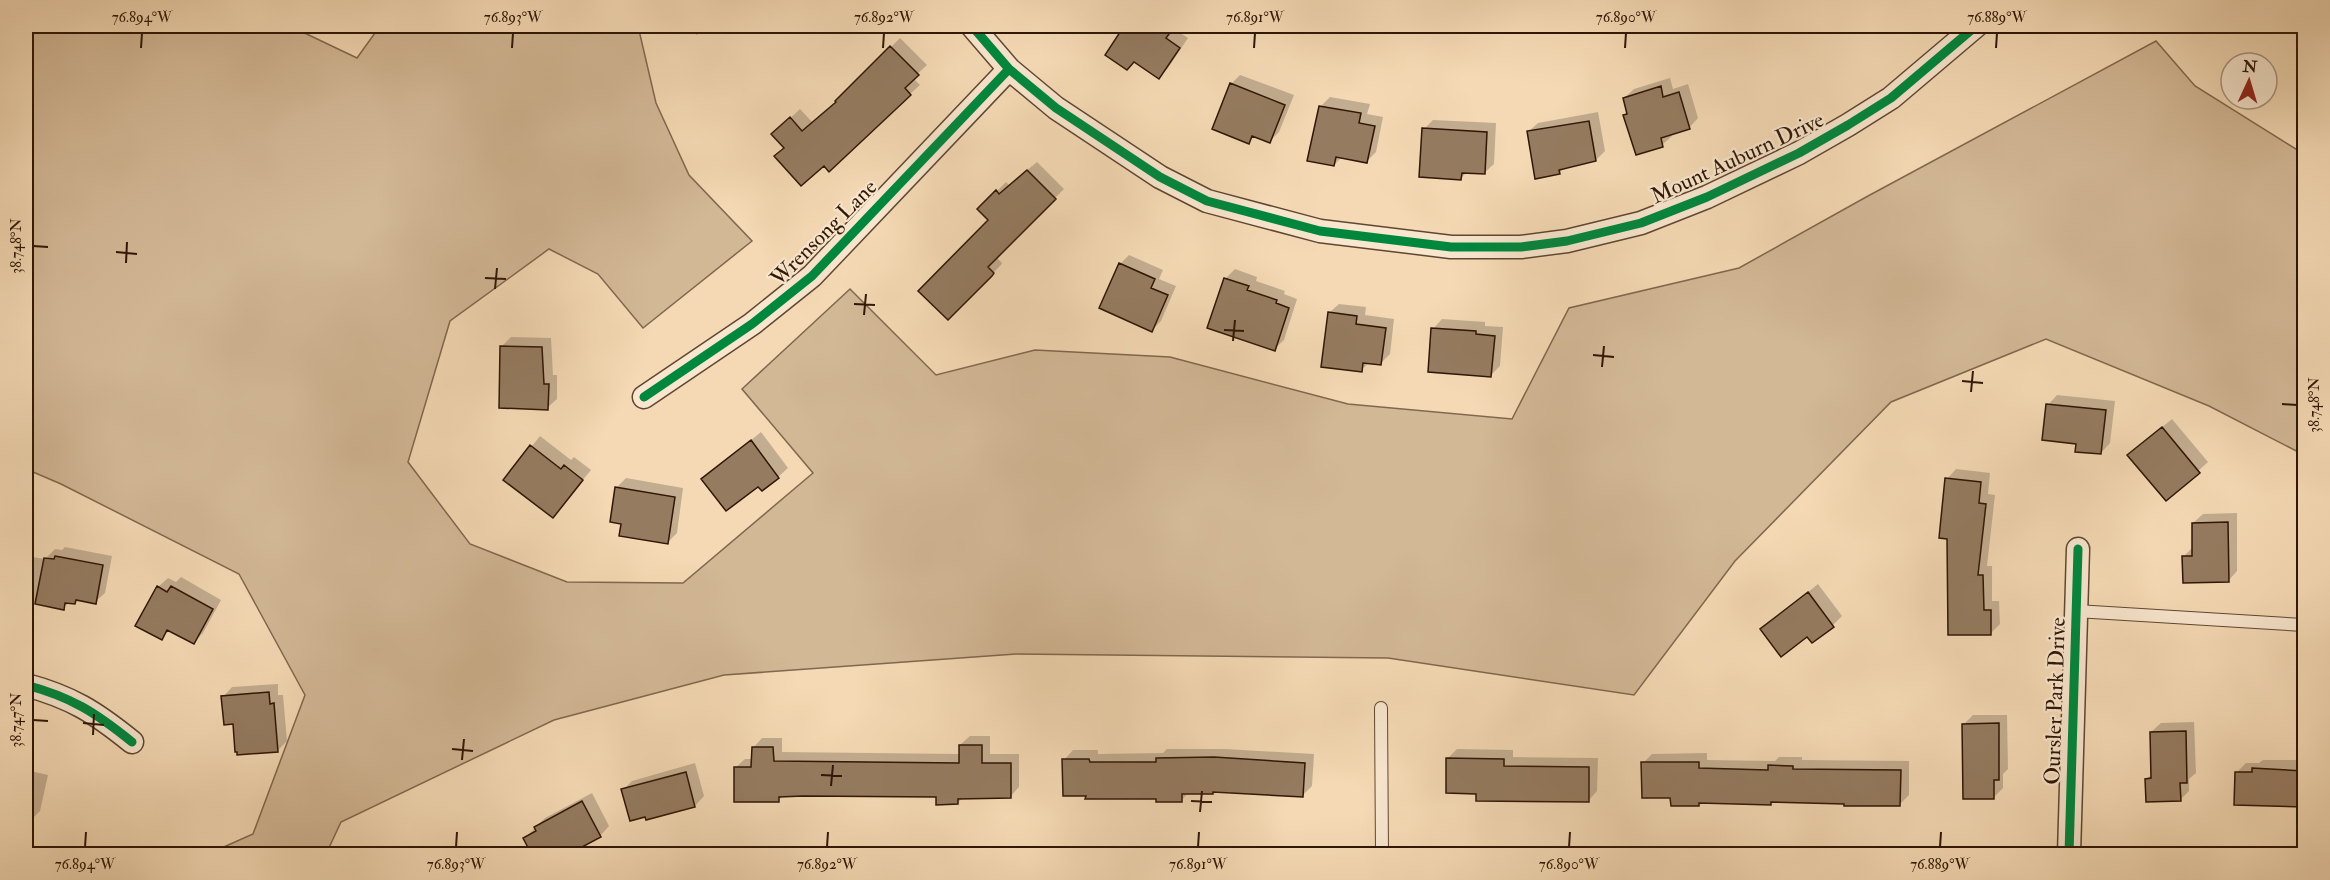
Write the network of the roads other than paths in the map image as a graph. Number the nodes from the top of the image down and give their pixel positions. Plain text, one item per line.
1 (972, 26) edge
2 (1976, 26) edge
3 (1009, 69) junction
4 (644, 397) dead end
5 (2078, 549) dead end
6 (2076, 611) junction
7 (2304, 625) edge
8 (26, 685) edge
9 (1381, 708) dead end
10 (132, 741) dead end
11 (1382, 855) edge
12 (2069, 855) edge

1 - 3 street, Mount Auburn Drive
2 - 3 street, Mount Auburn Drive
3 - 4 street, Wrensong Lane
5 - 6 street, Oursler Park Drive
6 - 7 lane
6 - 12 street, Oursler Park Drive
8 - 10 street
9 - 11 lane

